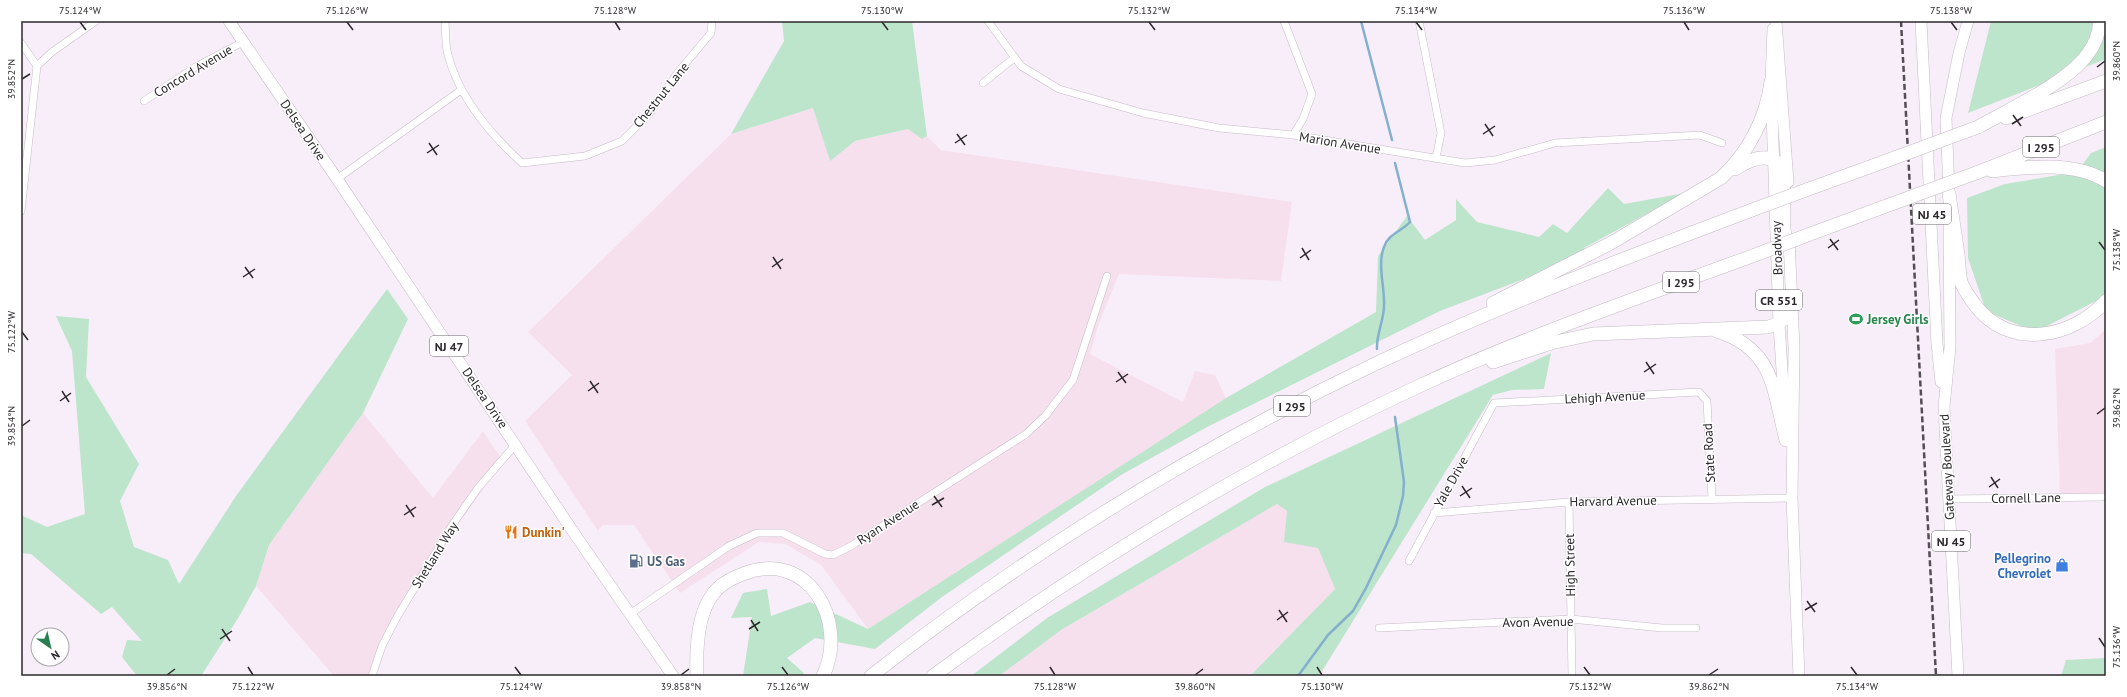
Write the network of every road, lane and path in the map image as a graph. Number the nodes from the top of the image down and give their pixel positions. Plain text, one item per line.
1 (96, 21) edge
2 (229, 21) edge
3 (445, 21) edge
4 (712, 21) edge
5 (988, 21) edge
6 (1284, 21) edge
7 (1419, 21) edge
8 (1775, 21) edge
9 (1921, 21) edge
10 (1968, 21) edge
11 (2100, 21) edge
12 (243, 42) junction
13 (21, 43) edge
14 (21, 55) edge
15 (29, 55) junction
16 (1014, 58) junction
17 (37, 66) junction
18 (2106, 81) edge
19 (1771, 82) junction
20 (983, 83) dead end
21 (460, 90) junction
22 (144, 101) dead end
23 (2106, 122) edge
24 (1978, 128) junction
25 (1293, 135) junction
26 (1722, 143) dead end
27 (1436, 158) junction
28 (1774, 160) junction
29 (1976, 173) junction
30 (1722, 178) junction
31 (337, 179) junction
32 (2106, 181) edge
33 (1949, 194) junction
34 (21, 211) edge
35 (1789, 249) junction
36 (1107, 276) dead end
37 (2106, 301) edge
38 (1792, 305) junction
39 (1779, 324) junction
40 (1703, 328) junction
41 (1376, 364) junction
42 (1418, 387) junction
43 (1494, 404) joint
44 (1944, 406) junction
45 (1707, 407) joint
46 (1786, 440) junction
47 (516, 444) junction
48 (2102, 497) dead end
49 (1792, 498) junction
50 (1712, 499) junction
51 (1949, 499) junction
52 (1569, 502) junction
53 (1434, 513) junction
54 (1409, 561) dead end
55 (630, 614) junction
56 (1571, 619) junction
57 (1379, 628) dead end
58 (1696, 628) dead end
59 (670, 675) edge
60 (372, 676) edge
61 (697, 676) edge
62 (823, 676) edge
63 (871, 676) edge
64 (933, 676) edge
65 (1572, 676) edge
66 (1799, 676) edge
67 (1958, 676) edge

1 - 17 street
2 - 12 main road, Delsea Drive / NJ 47
3 - 21 street, Chestnut Lane
4 - 21 street, Chestnut Lane
5 - 16 street, Marion Avenue
6 - 25 street
7 - 27 street
8 - 19 main road, Broadway / CR 551
8 - 35 main road, Broadway / CR 551
9 - 44 main road, NJ 45
10 - 33 main road, NJ 45
11 - 24 highway
12 - 22 street, Concord Avenue
12 - 31 main road, Delsea Drive / NJ 47
13 - 15 street
14 - 15 street
15 - 17 street
16 - 20 street
16 - 25 street, Marion Avenue
17 - 34 street
18 - 24 highway, I 295
19 - 28 main road, Broadway / CR 551
19 - 30 highway
21 - 31 street
23 - 29 highway, I 295
24 - 41 highway, I 295, bridge
25 - 27 street, Marion Avenue
26 - 27 street, Marion Avenue
28 - 30 highway
28 - 35 highway
28 - 39 main road, Broadway / CR 551
29 - 32 highway
29 - 42 highway, I 295, bridge
30 - 41 highway
31 - 47 main road, Delsea Drive / NJ 47
33 - 37 highway
33 - 44 main road, Gateway Boulevard / NJ 45
35 - 38 main road, Broadway / CR 551
36 - 55 street, Ryan Avenue
38 - 39 highway
38 - 49 main road, Broadway / CR 551
39 - 40 highway
39 - 46 main road, Broadway / CR 551
40 - 42 highway
40 - 46 highway
41 - 63 highway, I 295
42 - 64 highway, I 295
43 - 45 street, Lehigh Avenue
43 - 53 street, Yale Drive
44 - 51 main road, Gateway Boulevard / NJ 45
45 - 50 street, State Road
46 - 49 main road, Broadway / CR 551
47 - 55 main road, Delsea Drive / NJ 47
47 - 60 street, Shetland Way
48 - 51 street, Cornell Lane
49 - 50 street, Harvard Avenue
49 - 66 main road, Broadway / CR 551
50 - 52 street, Harvard Avenue
51 - 67 main road, Gateway Boulevard / NJ 45
52 - 53 street, Harvard Avenue
52 - 56 street, High Street
53 - 54 street, Yale Drive
55 - 59 main road, Delsea Drive / NJ 47
56 - 57 street, Avon Avenue
56 - 58 street, Avon Avenue
56 - 65 street, High Street
61 - 62 highway

